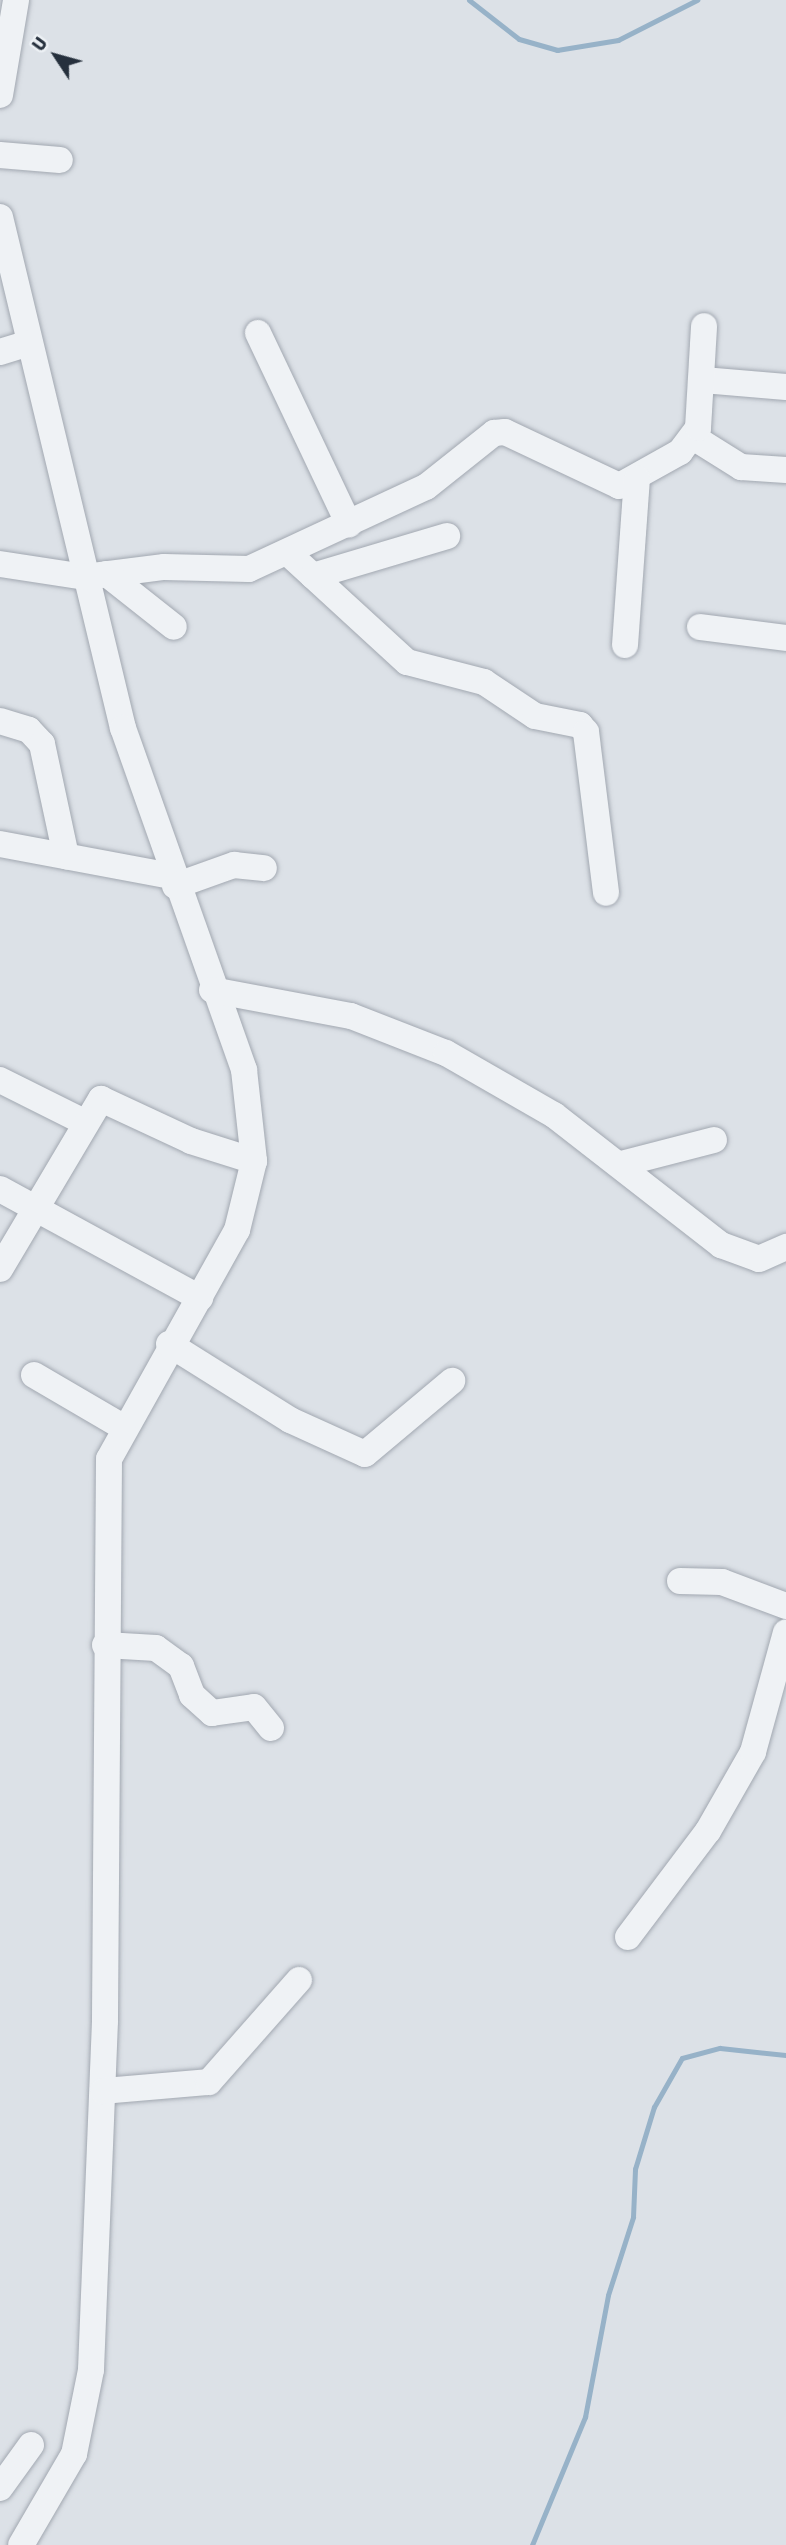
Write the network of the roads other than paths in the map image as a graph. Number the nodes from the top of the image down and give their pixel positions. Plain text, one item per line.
1 (11, 3) edge
2 (0, 96) edge
3 (0, 155) edge
4 (60, 160) dead end
5 (0, 217) edge
6 (704, 326) dead end
7 (258, 333) dead end
8 (30, 343) junction
9 (0, 352) edge
10 (703, 380) junction
11 (786, 387) edge
12 (693, 437) junction
13 (786, 470) edge
14 (637, 478) junction
15 (349, 525) junction
16 (447, 536) dead end
17 (289, 554) junction
18 (0, 564) edge
19 (96, 575) junction
20 (313, 576) junction
21 (174, 627) dead end
22 (701, 627) dead end
23 (786, 638) edge
24 (625, 645) dead end
25 (0, 721) edge
26 (0, 844) edge
27 (66, 856) junction
28 (264, 868) dead end
29 (173, 881) junction
30 (606, 892) dead end
31 (212, 990) junction
32 (0, 1080) edge
33 (86, 1123) junction
34 (714, 1140) dead end
35 (254, 1161) junction
36 (621, 1164) junction
37 (0, 1189) edge
38 (34, 1205) junction
39 (786, 1247) edge
40 (1, 1263) edge
41 (200, 1298) junction
42 (169, 1344) junction
43 (34, 1374) dead end
44 (452, 1381) dead end
45 (123, 1426) junction
46 (680, 1581) dead end
47 (786, 1606) edge
48 (786, 1632) edge
49 (106, 1645) junction
50 (271, 1728) dead end
51 (628, 1937) dead end
52 (299, 1980) dead end
53 (103, 2091) junction
54 (31, 2445) dead end
55 (0, 2488) edge
56 (21, 2545) edge

1 - 2 street
3 - 4 street
5 - 8 street
6 - 10 street
7 - 15 street
8 - 9 street
8 - 19 street
10 - 11 street
10 - 12 street
12 - 13 street
12 - 14 street
14 - 15 street
14 - 24 street
15 - 17 street
16 - 20 street
17 - 19 street
17 - 20 street
18 - 19 street
19 - 21 street
19 - 29 street
20 - 30 street
22 - 23 street
25 - 27 street
26 - 27 street
27 - 29 street
28 - 29 street
29 - 31 street
31 - 35 street
31 - 36 street
32 - 33 street
33 - 35 street
33 - 38 street
34 - 36 street
35 - 41 street
36 - 39 street
37 - 38 street
38 - 40 street
38 - 41 street
41 - 42 street
42 - 44 street
42 - 45 street
43 - 45 street
45 - 49 street
46 - 47 street
48 - 51 street
49 - 50 street
49 - 53 street
52 - 53 street
53 - 56 street
54 - 55 street

